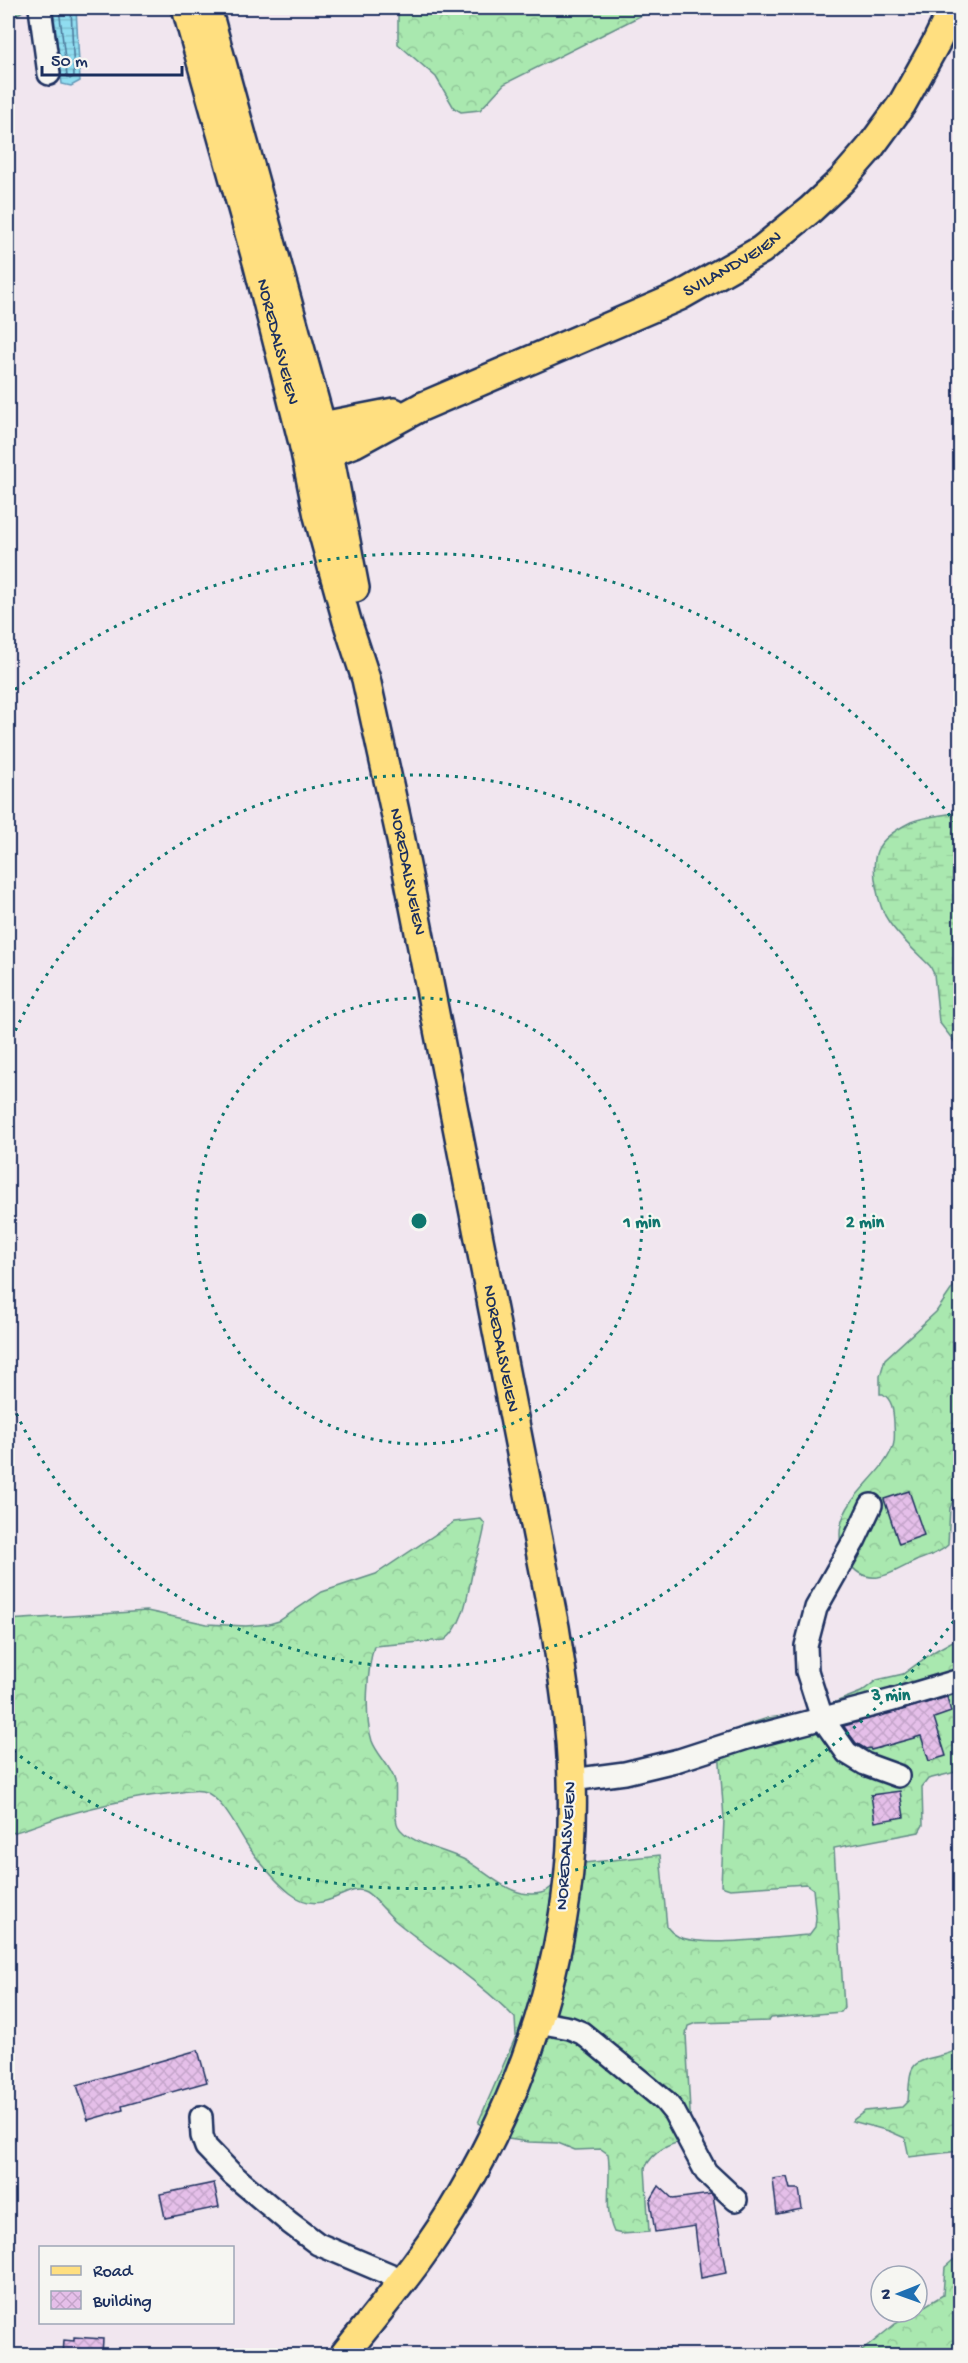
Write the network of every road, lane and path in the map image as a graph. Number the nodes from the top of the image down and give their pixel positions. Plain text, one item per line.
1 (40, 8) edge
2 (186, 8) edge
3 (207, 8) edge
4 (953, 8) edge
5 (49, 75) dead end
6 (421, 406) junction
7 (322, 426) junction
8 (304, 447) junction
9 (330, 453) junction
10 (366, 679) junction
11 (871, 1505) dead end
12 (960, 1680) edge
13 (822, 1718) junction
14 (898, 1776) dead end
15 (572, 1780) junction
16 (538, 2022) junction
17 (201, 2117) dead end
18 (736, 2200) dead end
19 (403, 2280) junction
20 (343, 2355) edge

1 - 5 lane
2 - 8 main road, NOREDALSVEIEN
3 - 7 main road, NOREDALSVEIEN
4 - 6 main road, SVILANDVEIEN
6 - 7 main road, SVILANDVEIEN
6 - 9 main road, SVILANDVEIEN
7 - 8 main road
7 - 9 main road, NOREDALSVEIEN
8 - 9 main road
8 - 10 main road, NOREDALSVEIEN
9 - 10 main road, NOREDALSVEIEN
10 - 15 main road, NOREDALSVEIEN
11 - 13 lane
12 - 13 lane
13 - 14 lane
13 - 15 lane
15 - 16 main road, NOREDALSVEIEN
16 - 18 lane
16 - 19 main road, NOREDALSVEIEN
17 - 19 lane
19 - 20 main road, NOREDALSVEIEN

